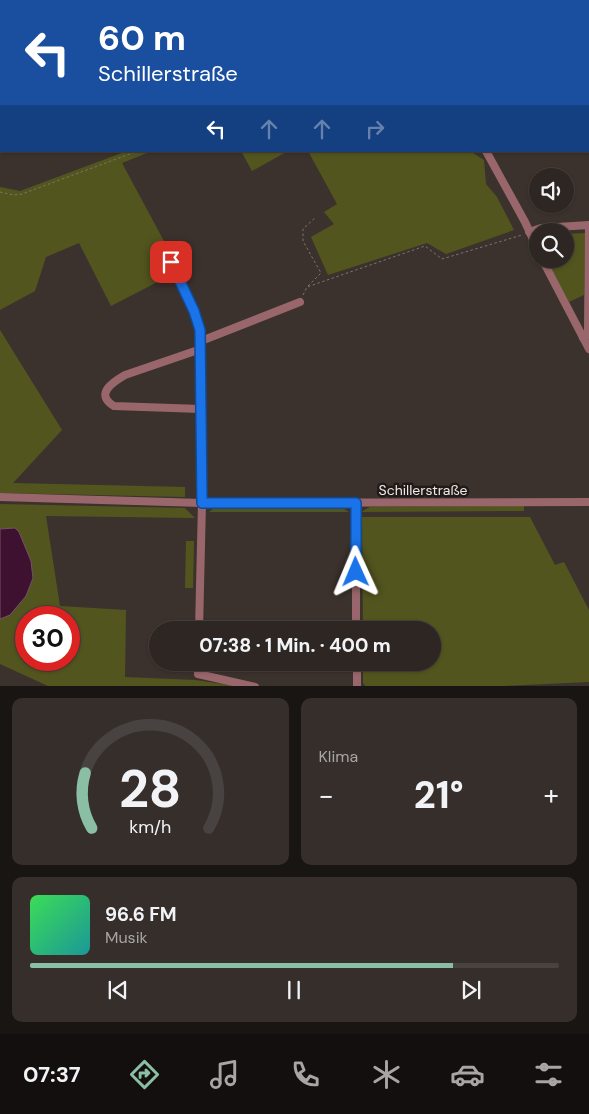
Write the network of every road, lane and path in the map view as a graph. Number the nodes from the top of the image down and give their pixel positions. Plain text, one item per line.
1 (135, 152) edge
2 (487, 152) edge
3 (0, 192) edge
4 (316, 217) dead end
5 (589, 225) edge
6 (574, 226) edge
7 (529, 232) joint
8 (163, 246) dead end
9 (547, 268) edge
10 (306, 287) junction
11 (300, 302) joint
12 (583, 338) junction
13 (201, 345) junction
14 (589, 348) edge
15 (201, 409) junction
16 (0, 497) edge
17 (589, 502) edge
18 (202, 503) junction
19 (356, 503) junction
20 (199, 621) edge
21 (356, 621) edge
22 (198, 671) edge
23 (357, 671) edge
24 (255, 686) edge
25 (357, 686) edge

1 - 3 path
2 - 7 street
4 - 10 path
5 - 6 street
5 - 12 street
7 - 10 path
8 - 13 street
9 - 12 street
10 - 11 path
11 - 13 street
12 - 14 street
13 - 15 street
13 - 15 street
15 - 18 street
16 - 18 street, Schillerstraße
17 - 19 street, Schillerstraße
18 - 19 street, Schillerstraße
18 - 20 street
19 - 21 street
22 - 24 street
23 - 25 street

